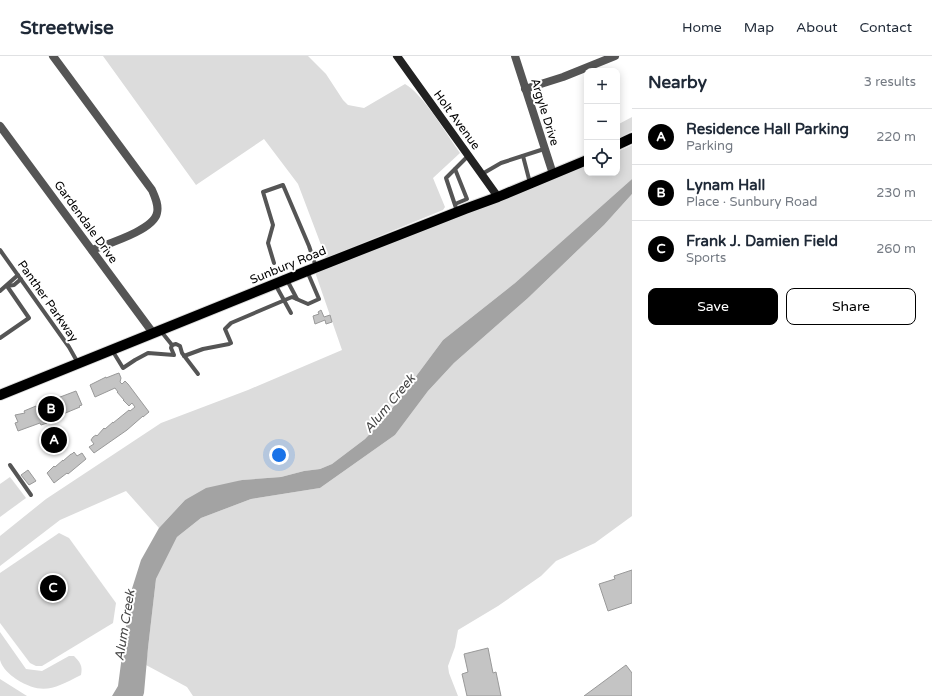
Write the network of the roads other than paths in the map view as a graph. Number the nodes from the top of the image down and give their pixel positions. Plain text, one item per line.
1 (53, 56) edge
2 (397, 56) edge
3 (515, 56) edge
4 (615, 56) edge
5 (525, 89) junction
6 (0, 126) edge
7 (632, 138) edge
8 (620, 144) edge
9 (544, 149) junction
10 (468, 156) junction
11 (523, 156) junction
12 (584, 161) edge
13 (456, 169) junction
14 (481, 174) junction
15 (553, 174) junction
16 (531, 184) junction
17 (498, 197) junction
18 (456, 208) junction
19 (0, 250) edge
20 (92, 250) junction
21 (274, 263) dead end
22 (311, 269) junction
23 (18, 275) junction
24 (21, 279) junction
25 (287, 279) junction
26 (275, 284) junction
27 (7, 286) junction
28 (0, 291) edge
29 (297, 299) junction
30 (284, 301) junction
31 (291, 313) dead end
32 (156, 331) junction
33 (0, 338) edge
34 (172, 345) junction
35 (112, 349) junction
36 (183, 354) junction
37 (174, 355) junction
38 (78, 364) junction
39 (198, 374) dead end
40 (0, 395) edge
41 (10, 465) dead end
42 (31, 495) dead end

1 - 20 street
2 - 10 street, Holt Avenue
3 - 5 street, Argyle Drive
4 - 5 street
5 - 9 street, Argyle Drive
6 - 20 street, Gardendale Drive
7 - 8 main road
9 - 11 lane
9 - 15 street, Argyle Drive
10 - 13 lane
10 - 14 street, Holt Avenue
11 - 14 lane
11 - 16 lane
12 - 15 main road, Sunbury Road
13 - 18 lane
13 - 18 lane
14 - 17 street, Holt Avenue
15 - 16 main road, Sunbury Road
16 - 17 main road, Sunbury Road
17 - 18 main road, Sunbury Road
18 - 22 main road, Sunbury Road
19 - 23 lane, Panther Parkway
20 - 32 street, Gardendale Drive
21 - 22 lane
22 - 25 main road, Sunbury Road
22 - 29 lane
23 - 24 lane, Panther Parkway
23 - 27 lane
24 - 27 lane
24 - 38 lane, Panther Parkway
25 - 26 main road, Sunbury Road
25 - 29 lane
26 - 30 lane
26 - 32 main road, Sunbury Road
27 - 28 lane
27 - 33 lane
29 - 30 lane
30 - 31 lane
30 - 36 lane
32 - 34 lane
32 - 35 main road, Sunbury Road
34 - 36 lane
34 - 37 lane
35 - 37 lane
35 - 38 main road, Sunbury Road
36 - 37 lane
36 - 39 lane
38 - 40 main road, Sunbury Road
41 - 42 lane

